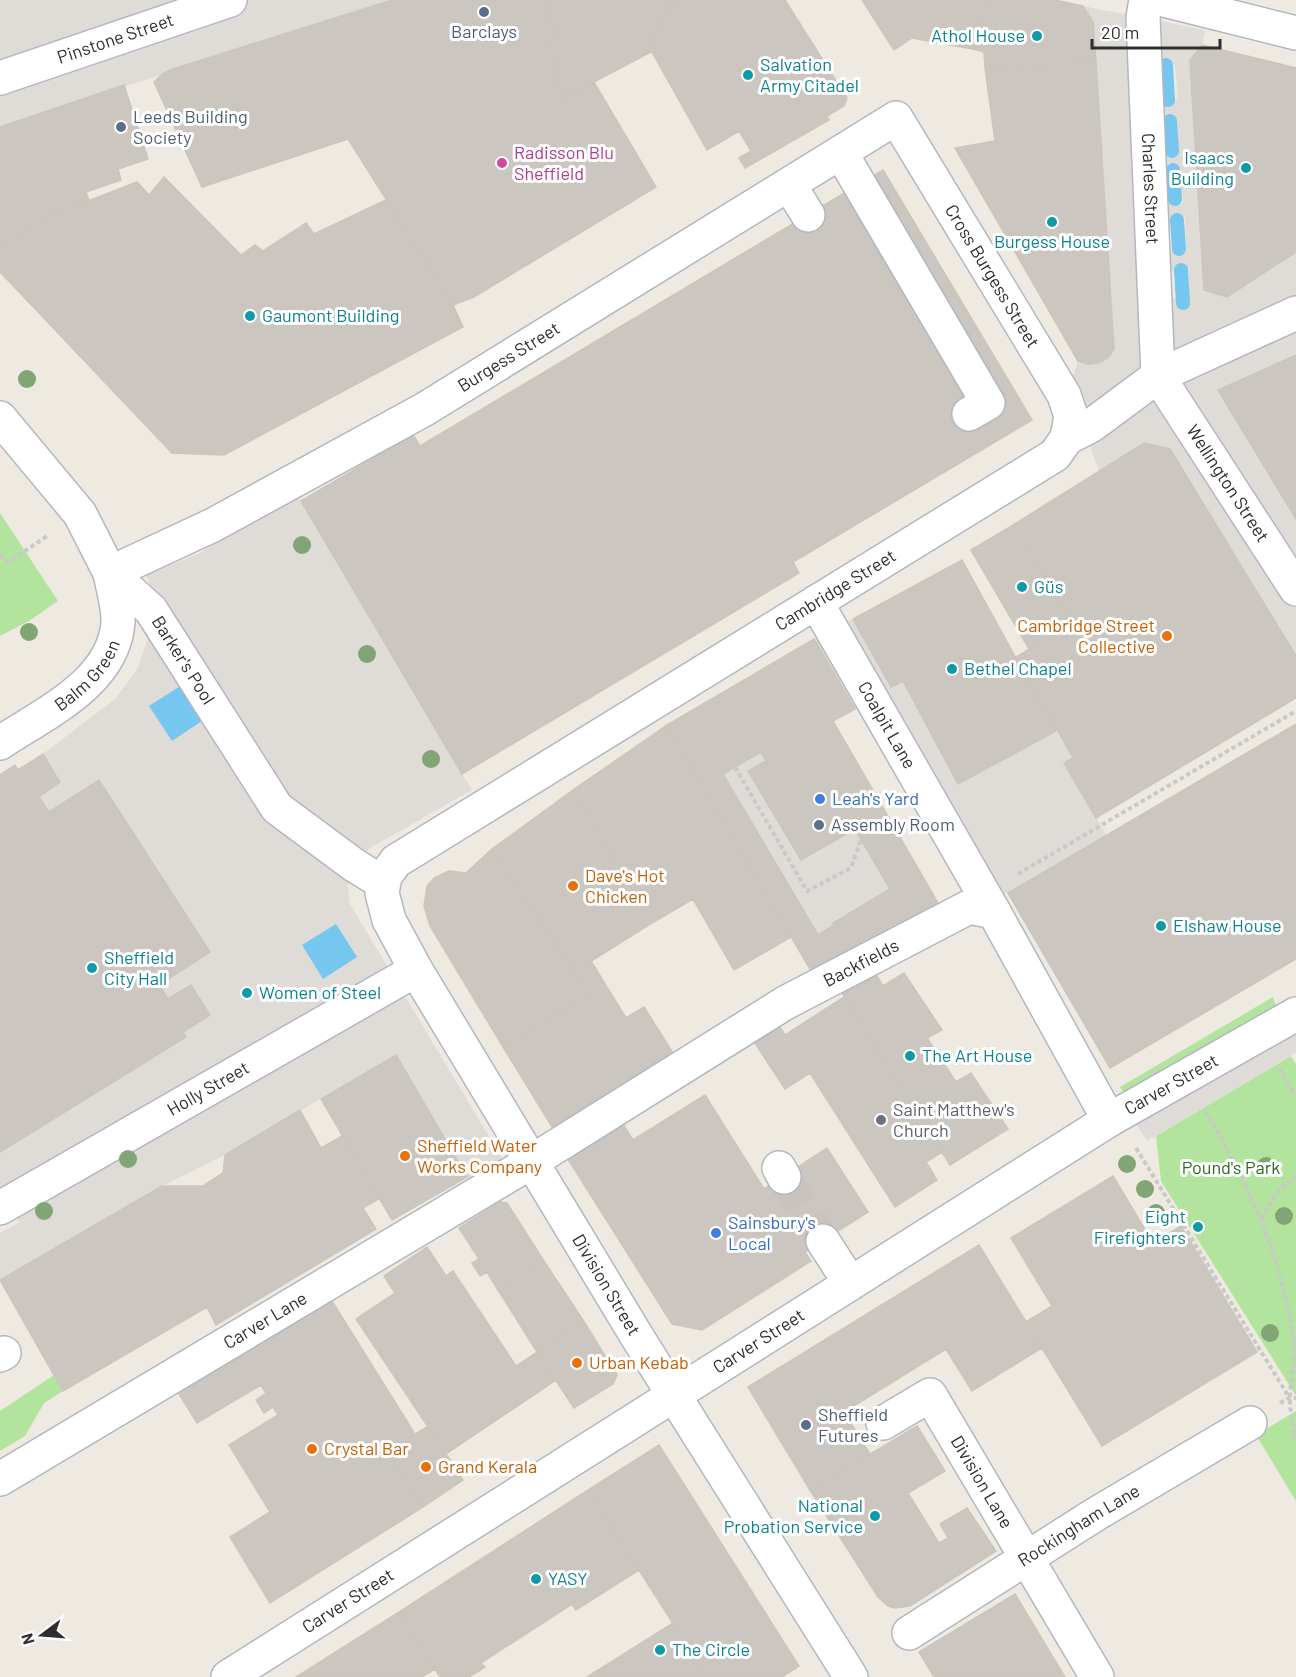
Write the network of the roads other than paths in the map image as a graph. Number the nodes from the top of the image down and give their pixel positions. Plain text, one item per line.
1 (230, 0) edge
2 (1146, 0) edge
3 (1164, 0) edge
4 (1296, 33) edge
5 (0, 78) edge
6 (896, 118) joint
7 (841, 153) junction
8 (790, 186) junction
9 (808, 215) dead end
10 (1296, 313) edge
11 (1158, 376) junction
12 (969, 414) dead end
13 (0, 418) edge
14 (1067, 438) junction
15 (110, 573) junction
16 (1296, 589) edge
17 (816, 602) junction
18 (0, 743) edge
19 (383, 883) junction
20 (989, 903) junction
21 (416, 970) junction
22 (1296, 1014) edge
23 (1113, 1118) junction
24 (531, 1162) junction
25 (3, 1206) edge
26 (823, 1241) tunnel mouth
27 (850, 1283) junction
28 (674, 1396) junction
29 (883, 1423) dead end
30 (1250, 1423) dead end
31 (0, 1479) edge
32 (1025, 1559) junction
33 (909, 1633) dead end
34 (846, 1675) edge
35 (228, 1677) edge
36 (1097, 1677) edge

1 - 5 street, Pinstone Street
2 - 11 street, Charles Street
3 - 4 street
6 - 7 street, Burgess Street
6 - 14 street, Cross Burgess Street
7 - 8 street, Burgess Street
7 - 12 street
8 - 9 street
8 - 15 street, Burgess Street
10 - 11 street, Cambridge Street
11 - 14 street, Cambridge Street
11 - 16 street, Wellington Street
13 - 15 street, Barker's Pool
14 - 17 street, Cambridge Street
15 - 18 street, Balm Green
15 - 19 street, Barker's Pool
17 - 19 street, Cambridge Street
17 - 20 street, Coalpit Lane
19 - 21 street, Division Street
20 - 23 street
20 - 24 street, Backfields
21 - 24 street, Division Street
21 - 25 street, Holly Street
22 - 23 street, Carver Street
23 - 27 street, Carver Street
24 - 28 street, Division Street
24 - 31 street, Carver Lane
26 - 27 street
27 - 28 street, Carver Street
28 - 34 street, Division Street
28 - 35 street, Carver Street
29 - 32 street, Division Lane
30 - 32 street, Rockingham Lane
32 - 33 street, Rockingham Lane
32 - 36 street, Division Lane

